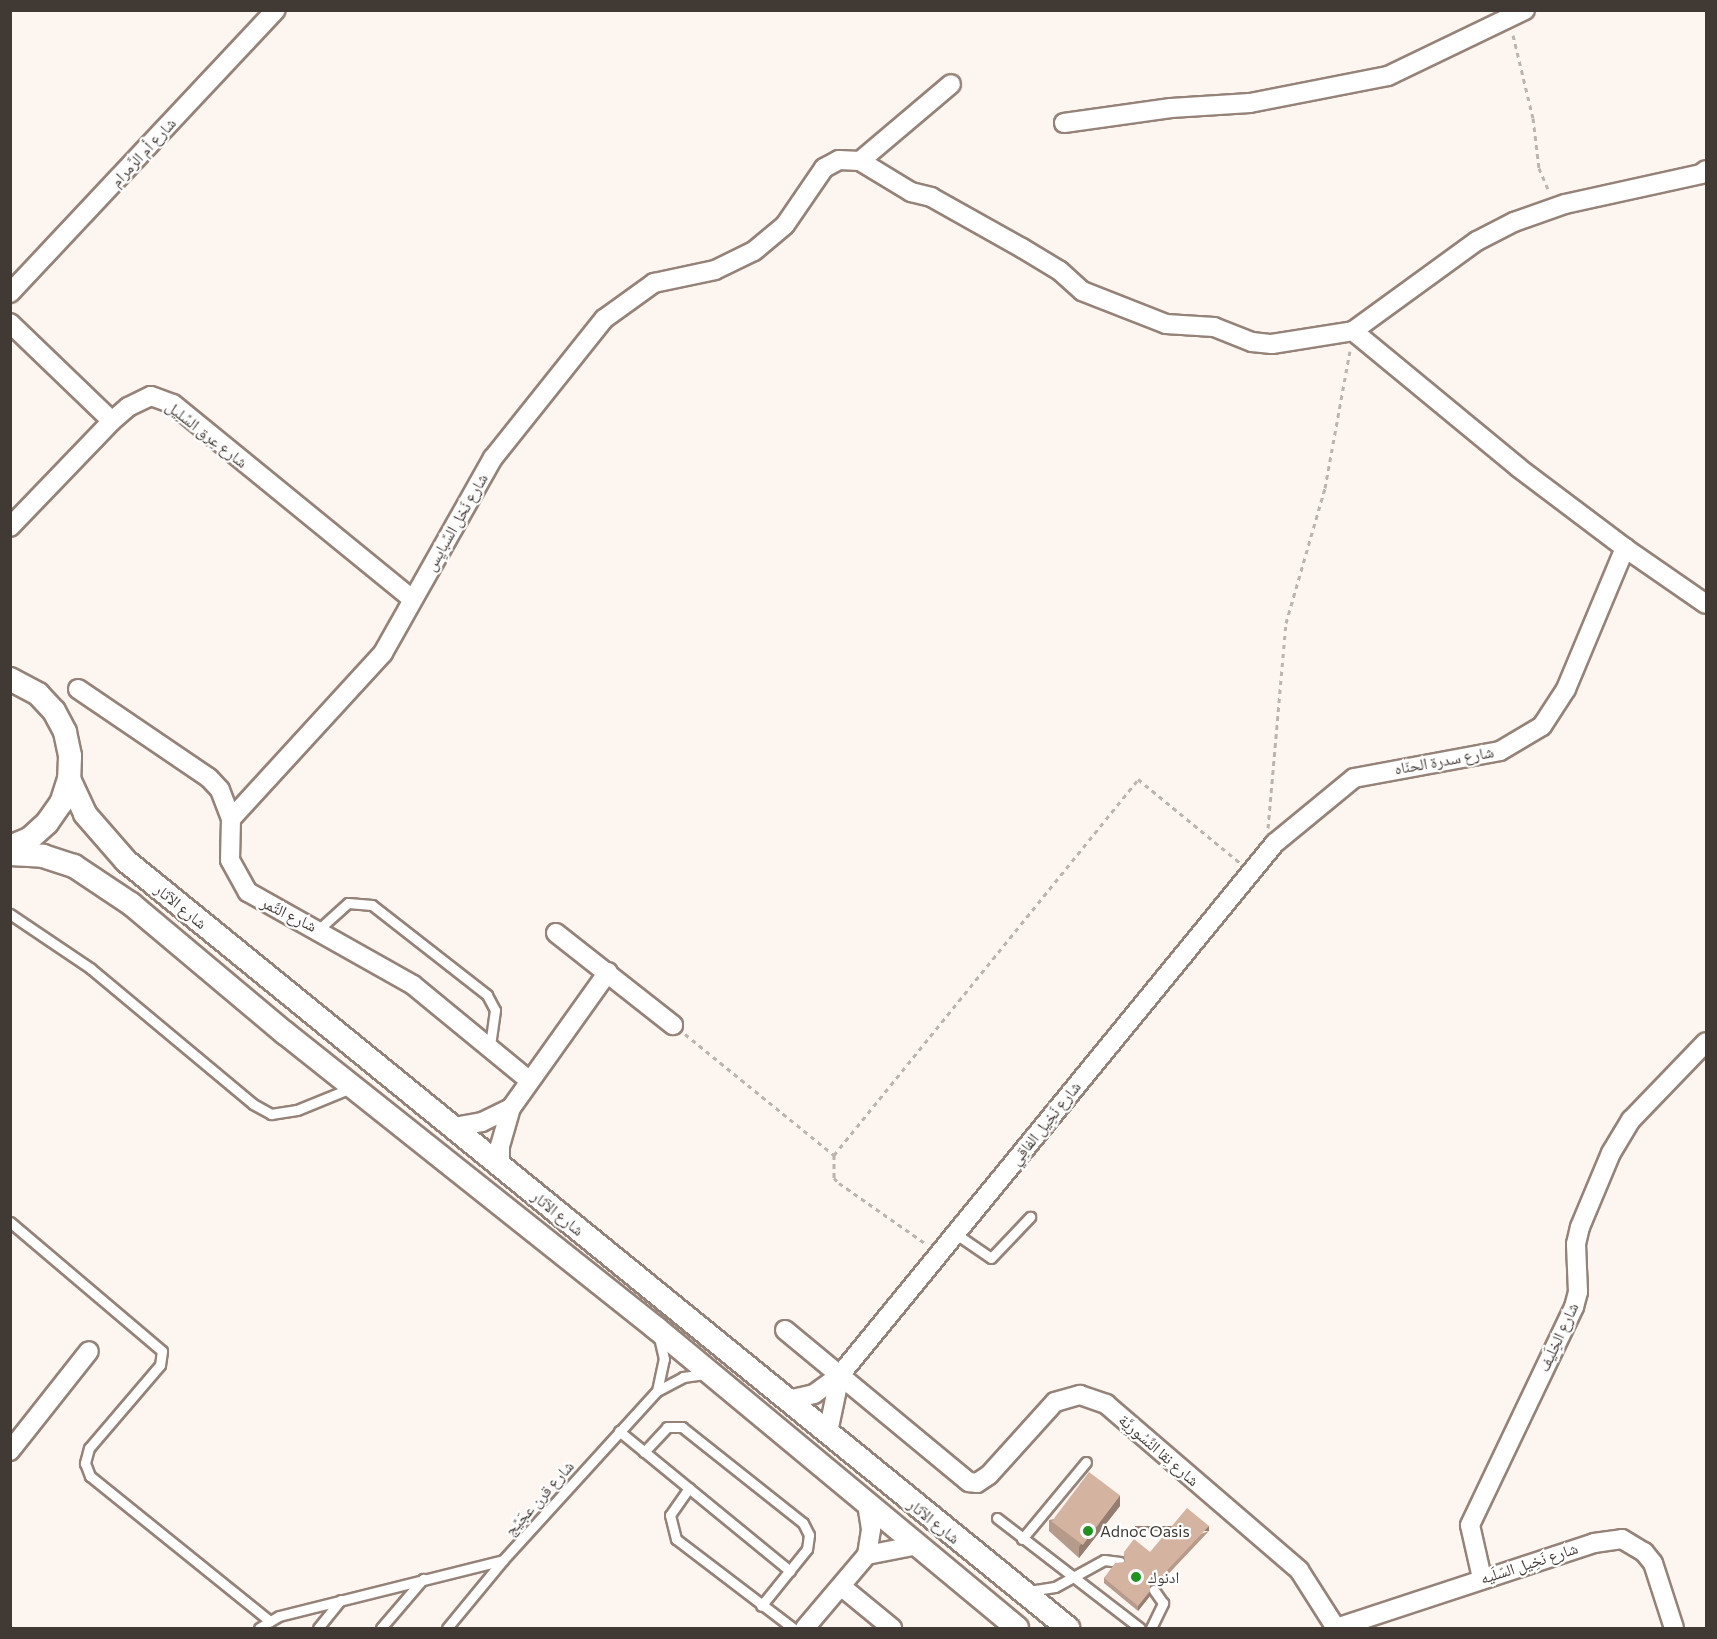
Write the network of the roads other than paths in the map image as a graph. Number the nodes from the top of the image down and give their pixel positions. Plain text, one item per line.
1 (276, 10) edge
2 (1525, 10) edge
3 (951, 84) dead end
4 (1064, 123) dead end
5 (860, 161) junction
6 (1707, 170) edge
7 (10, 293) edge
8 (10, 323) edge
9 (1353, 331) junction
10 (112, 421) junction
11 (10, 527) edge
12 (1624, 549) junction
13 (412, 599) junction
14 (1707, 604) edge
15 (10, 679) edge
16 (78, 689) dead end
17 (69, 779) junction
18 (231, 819) junction
19 (10, 847) edge
20 (10, 854) edge
21 (1250, 870) joint
22 (10, 914) edge
23 (319, 929) junction
24 (556, 933) dead end
25 (608, 972) junction
26 (673, 1025) road end
27 (1707, 1042) edge
28 (490, 1046) junction
29 (530, 1081) junction
30 (354, 1087) junction
31 (511, 1108) junction
32 (454, 1127) junction
33 (500, 1166) junction
34 (1030, 1217) dead end
35 (10, 1222) edge
36 (956, 1234) junction
37 (656, 1328) junction
38 (785, 1330) dead end
39 (89, 1351) dead end
40 (708, 1374) junction
41 (840, 1375) junction
42 (657, 1390) junction
43 (788, 1400) junction
44 (619, 1431) junction
45 (828, 1432) junction
46 (10, 1451) edge
47 (644, 1452) junction
48 (1086, 1462) dead end
49 (689, 1488) junction
50 (867, 1503) junction
51 (997, 1518) dead end
52 (1022, 1539) junction
53 (918, 1545) junction
54 (867, 1555) junction
55 (503, 1560) junction
56 (1120, 1562) edge
57 (790, 1571) junction
58 (1482, 1578) junction
59 (423, 1579) junction
60 (1071, 1579) junction
61 (842, 1587) junction
62 (1154, 1590) dead end
63 (1020, 1591) junction
64 (341, 1600) junction
65 (761, 1606) junction
66 (270, 1621) junction
67 (1335, 1628) edge
68 (259, 1629) edge
69 (318, 1629) edge
70 (381, 1629) edge
71 (447, 1629) edge
72 (793, 1629) edge
73 (805, 1629) edge
74 (892, 1629) edge
75 (1017, 1629) edge
76 (1068, 1629) edge
77 (1140, 1629) edge
78 (1151, 1629) edge
79 (1674, 1629) edge

1 - 7 street, شارع أم الرَّمرام
2 - 4 street
3 - 5 street
5 - 9 street
5 - 13 street, شارع نَخل السِّبايِس
6 - 9 street
8 - 10 street
9 - 12 street
10 - 11 street, شارع عِرق السِّلِيل
10 - 13 street, شارع عِرق السِّلِيل
12 - 14 street
12 - 21 street, شارع سدرة الحنّاه
13 - 18 street, شارع نَخل السِّبايِس
15 - 17 street
16 - 18 street, شارع التَّمر
17 - 19 street
17 - 32 street, شارع الآثار
18 - 23 street, شارع التَّمر
20 - 30 street, شارع الآثار
21 - 36 street, شارع نَخِيل الفاقِي
22 - 30 lane
23 - 28 street, شارع التَّمر
23 - 28 lane
24 - 25 street
25 - 26 street
25 - 29 street
27 - 58 street, شارع الخِلَيف
28 - 29 street, شارع التَّمر
29 - 31 street
30 - 37 street, شارع الآثار
31 - 32 street
31 - 33 street
32 - 33 street, شارع الآثار
33 - 43 street, شارع الآثار
34 - 36 lane
35 - 66 lane
36 - 41 street, شارع نَخِيل الفاقِي
37 - 40 street, شارع الآثار
37 - 42 lane
38 - 41 street
39 - 46 street
40 - 42 lane, شارع قرن عجَيِّج
40 - 50 street, شارع الآثار
41 - 43 street, شارع نَخِيل الفاقِي
41 - 45 street, شارع نَخِيل الفاقِي
41 - 67 street, شارع نِقا النِّسُورِيَّة
42 - 44 lane, شارع قرن عجَيِّج
43 - 45 street, شارع الآثار
44 - 47 lane
44 - 55 lane, شارع قرن عجَيِّج
45 - 63 street, شارع الآثار
47 - 49 lane
47 - 57 lane
48 - 52 lane
49 - 57 lane
49 - 65 lane
50 - 53 street, شارع الآثار
50 - 54 street
51 - 52 lane
52 - 60 lane
53 - 54 street
53 - 75 street, شارع الآثار
54 - 61 street
55 - 59 lane
55 - 71 lane, شارع قرن عجَيِّج
56 - 60 lane
57 - 65 lane
58 - 67 street, شارع نَخِيل السّلَيه
58 - 79 street, شارع نَخِيل السّلَيه
59 - 64 lane
59 - 70 lane
60 - 63 lane
60 - 77 lane
61 - 73 street
61 - 74 street
62 - 78 lane
63 - 76 street, شارع الآثار
64 - 66 lane
64 - 69 lane
65 - 72 lane
66 - 68 lane

